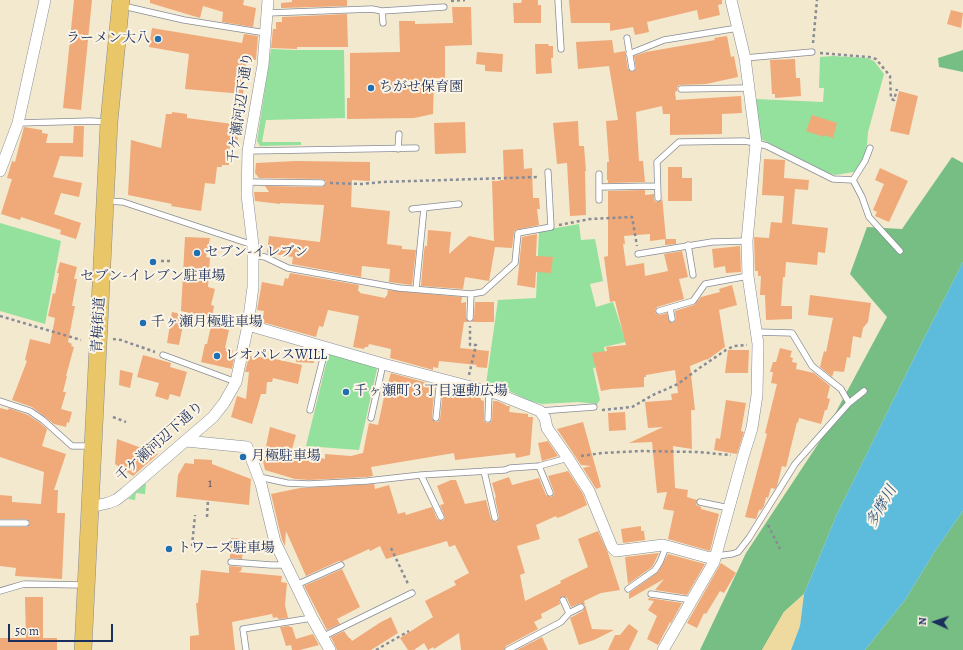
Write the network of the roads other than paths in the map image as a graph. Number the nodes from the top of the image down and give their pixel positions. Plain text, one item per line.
1 (45, 0) edge
2 (268, 0) edge
3 (558, 0) edge
4 (731, 0) edge
5 (121, 3) edge
6 (444, 7) road end
7 (382, 11) junction
8 (267, 13) junction
9 (382, 23) dead end
10 (738, 28) junction
11 (266, 33) junction
12 (627, 38) dead end
13 (561, 49) dead end
14 (812, 52) road end
15 (630, 54) junction
16 (745, 58) junction
17 (632, 68) dead end
18 (749, 88) junction
19 (681, 89) dead end
20 (109, 122) junction
21 (18, 123) junction
22 (398, 134) dead end
23 (756, 144) junction
24 (416, 148) dead end
25 (870, 148) dead end
26 (398, 149) junction
27 (248, 151) junction
28 (0, 171) edge
29 (548, 174) road end
30 (599, 174) dead end
31 (853, 180) junction
32 (247, 182) junction
33 (322, 183) road end
34 (658, 186) junction
35 (599, 187) junction
36 (658, 198) dead end
37 (599, 200) dead end
38 (105, 201) junction
39 (458, 204) dead end
40 (424, 208) junction
41 (412, 209) dead end
42 (747, 241) junction
43 (688, 245) junction
44 (253, 250) junction
45 (900, 251) dead end
46 (638, 254) road end
47 (693, 275) dead end
48 (748, 276) junction
49 (416, 289) junction
50 (471, 294) junction
51 (670, 308) junction
52 (659, 311) dead end
53 (470, 318) road end
54 (672, 319) dead end
55 (248, 324) junction
56 (757, 332) junction
57 (326, 347) junction
58 (163, 355) road end
59 (383, 364) junction
60 (440, 378) junction
61 (236, 382) junction
62 (864, 391) dead end
63 (489, 392) junction
64 (0, 401) edge
65 (849, 403) junction
66 (594, 407) road end
67 (310, 410) dead end
68 (540, 411) junction
69 (371, 418) dead end
70 (436, 418) dead end
71 (488, 418) dead end
72 (186, 441) junction
73 (93, 446) junction
74 (568, 458) junction
75 (539, 466) junction
76 (484, 471) junction
77 (421, 475) junction
78 (259, 477) junction
79 (550, 493) dead end
80 (700, 502) dead end
81 (90, 507) junction
82 (729, 508) junction
83 (441, 517) dead end
84 (495, 518) dead end
85 (0, 522) edge
86 (26, 524) dead end
87 (665, 546) junction
88 (716, 556) junction
89 (231, 562) dead end
90 (286, 565) junction
91 (341, 565) dead end
92 (86, 585) junction
93 (296, 586) junction
94 (628, 589) dead end
95 (0, 591) edge
96 (412, 593) road end
97 (651, 594) dead end
98 (563, 600) dead end
99 (692, 600) junction
100 (582, 607) dead end
101 (569, 613) junction
102 (312, 618) junction
103 (322, 637) junction
104 (83, 650) edge
105 (246, 650) edge
106 (330, 650) edge
107 (508, 650) edge
108 (663, 650) edge

1 - 21 street
2 - 8 street, 千ケ瀬河辺下通り
3 - 13 lane
4 - 10 street
5 - 11 lane
5 - 20 main road, 青梅街道
6 - 7 lane
7 - 8 lane
7 - 9 lane
8 - 11 street, 千ケ瀬河辺下通り
10 - 15 lane
10 - 16 street
11 - 27 street, 千ケ瀬河辺下通り
12 - 15 lane
14 - 16 lane
15 - 17 lane
16 - 18 street
18 - 19 lane
18 - 23 street
20 - 21 lane
20 - 38 main road, 青梅街道
21 - 28 street
22 - 26 lane
23 - 31 lane
23 - 34 lane
23 - 42 street
24 - 26 lane
25 - 31 lane
26 - 27 lane
27 - 32 street, 千ケ瀬河辺下通り
29 - 50 lane
30 - 35 lane
31 - 45 lane
32 - 33 lane
32 - 44 street, 千ケ瀬河辺下通り
34 - 35 lane
34 - 36 lane
35 - 37 lane
38 - 44 lane
38 - 73 main road, 青梅街道
39 - 40 lane
40 - 41 lane
40 - 49 lane
42 - 43 lane
42 - 48 street
43 - 46 lane
43 - 47 lane
44 - 49 lane
44 - 55 street, 千ケ瀬河辺下通り
48 - 51 lane
48 - 56 street
49 - 50 lane
50 - 53 lane
51 - 52 lane
51 - 54 lane
55 - 57 street
55 - 61 street, 千ケ瀬河辺下通り
56 - 65 lane
56 - 82 street
57 - 59 street
57 - 67 lane
58 - 61 lane
59 - 60 street
59 - 69 lane
60 - 63 street
60 - 70 lane
61 - 72 street, 千ケ瀬河辺下通り
62 - 65 lane
63 - 68 street
63 - 71 lane
64 - 73 lane
65 - 88 lane
66 - 68 lane
68 - 74 street
72 - 78 street
72 - 81 street, 千ケ瀬河辺下通り
73 - 81 main road, 青梅街道
74 - 75 lane
74 - 87 street
75 - 76 lane
75 - 79 lane
76 - 77 lane
76 - 84 lane
77 - 78 lane
77 - 83 lane
78 - 90 street
80 - 82 lane
81 - 92 main road, 青梅街道
82 - 88 street
85 - 86 lane
87 - 88 street
87 - 94 lane
88 - 99 street
89 - 90 lane
90 - 93 street
91 - 93 lane
92 - 95 lane
92 - 104 main road, 青梅街道
93 - 102 street
96 - 103 lane
97 - 99 lane
98 - 101 lane
99 - 108 street
100 - 101 lane
101 - 107 lane
102 - 103 street
102 - 105 lane
103 - 106 street

